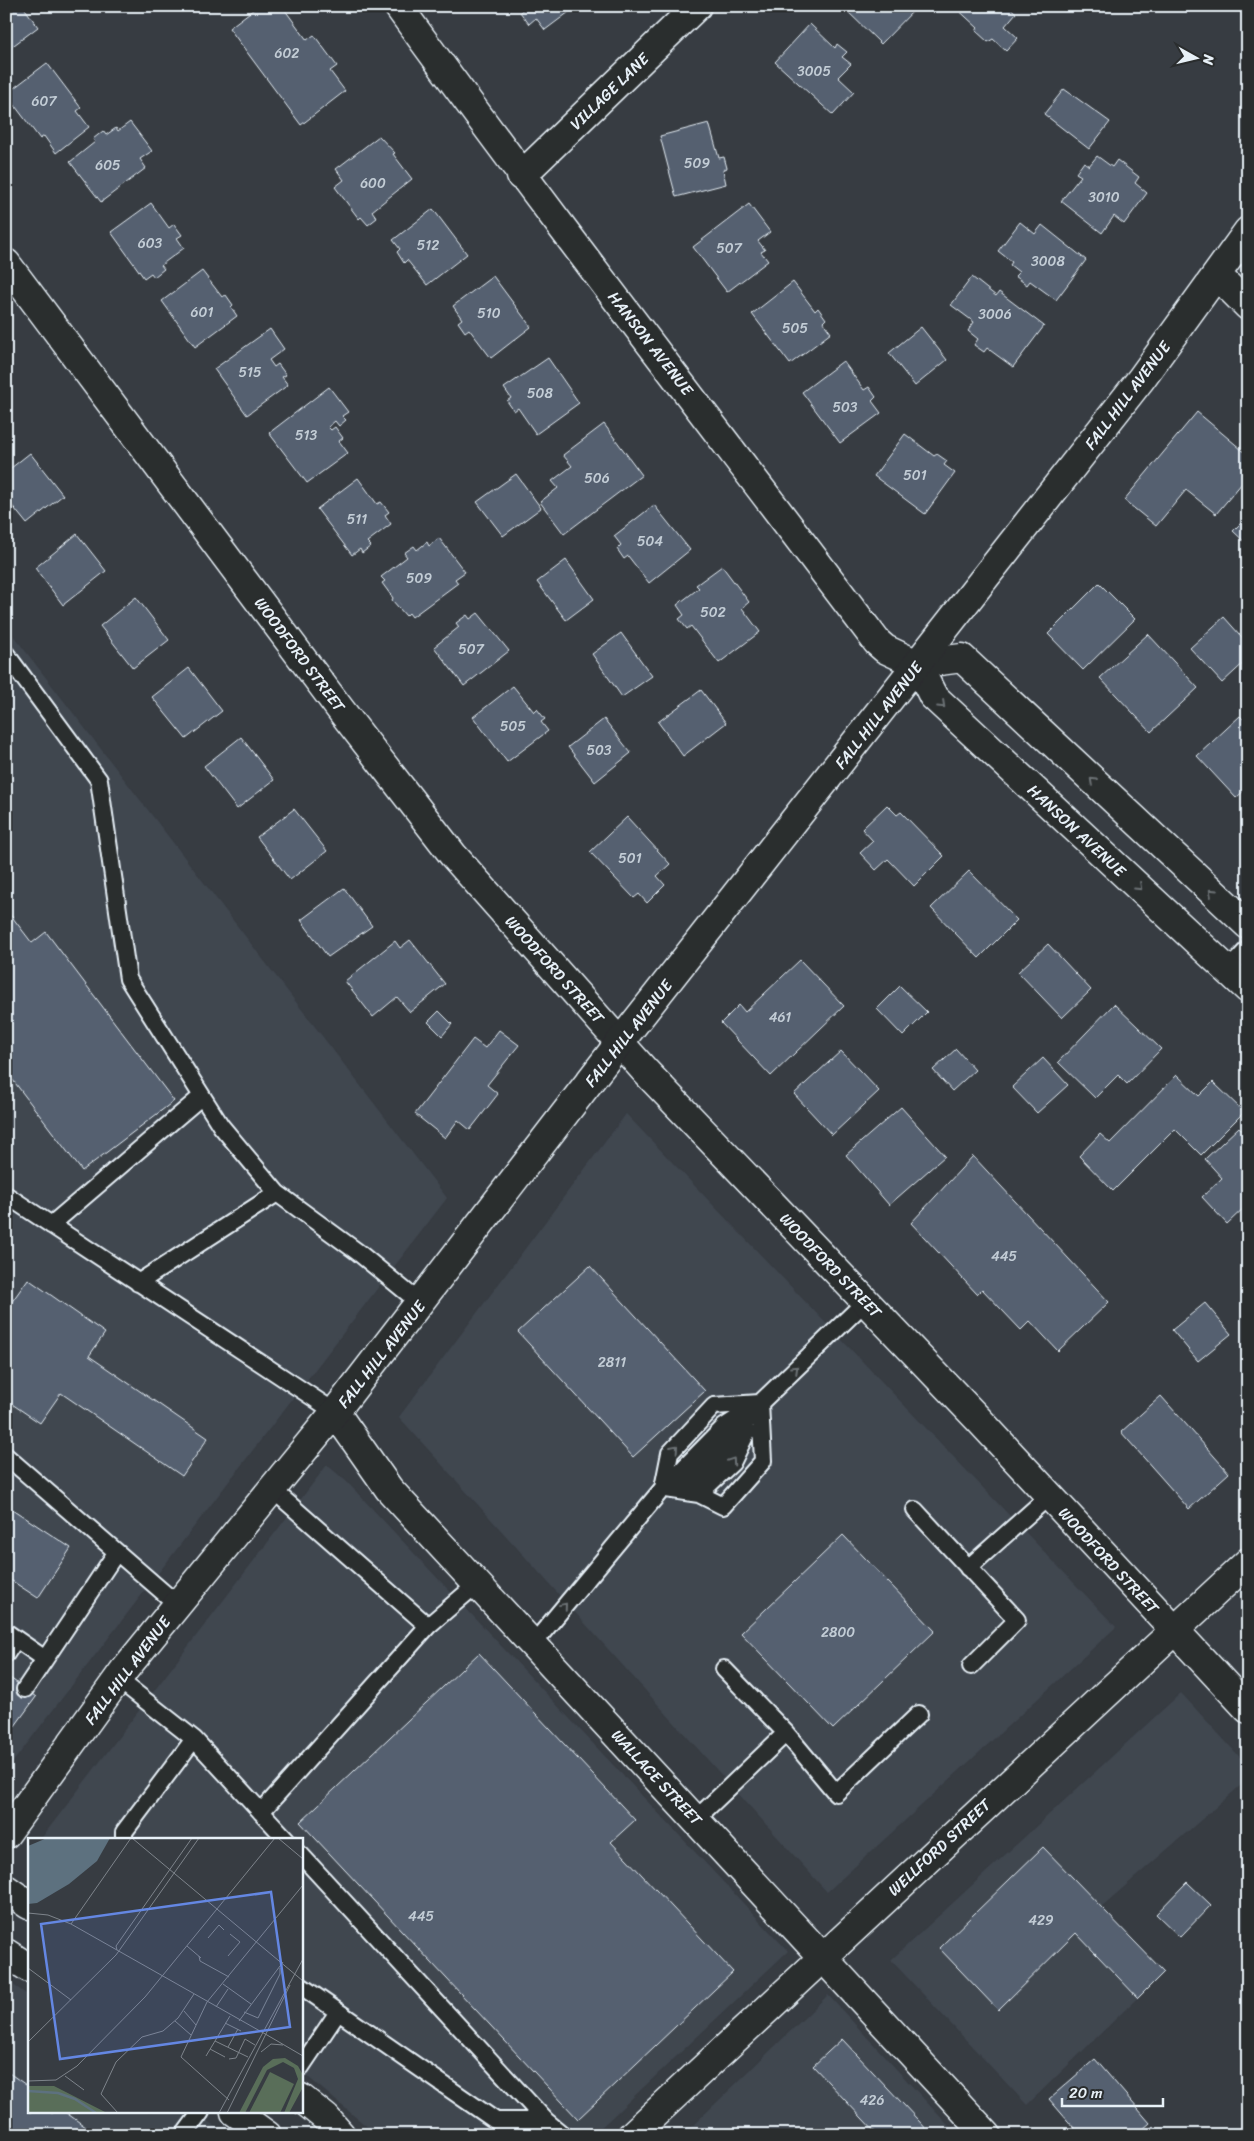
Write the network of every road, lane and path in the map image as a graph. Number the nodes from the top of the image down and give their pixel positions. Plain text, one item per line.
1 (398, 6) edge
2 (697, 6) edge
3 (522, 176) junction
4 (1248, 231) edge
5 (6, 263) edge
6 (1218, 276) junction
7 (1248, 306) edge
8 (6, 654) edge
9 (917, 664) junction
10 (1248, 925) edge
11 (1248, 949) edge
12 (1228, 970) junction
13 (1248, 989) edge
14 (620, 1042) junction
15 (202, 1096) junction
16 (277, 1193) junction
17 (6, 1195) edge
18 (51, 1225) junction
19 (138, 1283) junction
20 (866, 1301) junction
21 (420, 1303) junction
22 (760, 1403) junction
23 (335, 1412) junction
24 (6, 1456) edge
25 (663, 1488) junction
26 (272, 1489) junction
27 (699, 1494) junction
28 (1050, 1496) junction
29 (915, 1510) dead end
30 (116, 1553) junction
31 (1248, 1562) edge
32 (968, 1568) junction
33 (477, 1584) junction
34 (178, 1605) junction
35 (428, 1626) junction
36 (1174, 1630) junction
37 (11, 1636) edge
38 (532, 1644) junction
39 (6, 1654) edge
40 (45, 1659) junction
41 (970, 1666) dead end
42 (724, 1669) dead end
43 (118, 1679) junction
44 (25, 1689) dead end
45 (1248, 1709) edge
46 (919, 1714) dead end
47 (786, 1733) junction
48 (194, 1739) junction
49 (262, 1812) junction
50 (696, 1820) junction
51 (6, 1834) edge
52 (124, 1838) edge
53 (285, 1838) edge
54 (302, 1856) edge
55 (6, 1889) edge
56 (28, 1904) edge
57 (6, 1953) edge
58 (822, 1956) junction
59 (28, 1967) edge
60 (302, 1987) edge
61 (338, 2012) junction
62 (302, 2066) edge
63 (302, 2099) edge
64 (199, 2114) edge
65 (238, 2114) edge
66 (546, 2121) junction
67 (184, 2135) edge
68 (267, 2135) edge
69 (341, 2135) edge
70 (563, 2135) edge
71 (632, 2135) edge
72 (987, 2135) edge

1 - 3 street, HANSON AVENUE
2 - 3 street, VILLAGE LANE
3 - 9 street, HANSON AVENUE
4 - 6 street, FALL HILL AVENUE
5 - 14 street, WOODFORD STREET
6 - 7 street
6 - 9 street, FALL HILL AVENUE
8 - 15 lane
10 -> 9 street
9 -> 12 street, HANSON AVENUE
9 - 14 street, FALL HILL AVENUE
11 - 12 lane
12 - 13 street, HANSON AVENUE
14 - 20 street, WOODFORD STREET
14 - 21 street, FALL HILL AVENUE
15 - 16 lane
15 - 18 lane
16 - 19 lane
16 - 21 lane
17 - 18 lane
18 - 19 lane
19 - 23 lane
22 -> 20 lane
20 - 28 street, WOODFORD STREET
21 - 23 street, FALL HILL AVENUE
22 - 25 lane
25 -> 22 lane
27 -> 22 lane
22 - 27 lane
23 - 26 street, FALL HILL AVENUE
23 - 33 street, WALLACE STREET
24 - 30 lane
25 - 27 lane
38 -> 25 lane
26 - 34 street, FALL HILL AVENUE
26 - 35 lane
28 - 32 lane
28 - 36 street, WOODFORD STREET
29 - 32 lane
30 - 34 lane
30 - 40 lane
31 - 36 street, WELLFORD STREET
32 - 41 lane
33 - 35 lane
33 - 38 street, WALLACE STREET
34 - 43 street, FALL HILL AVENUE
35 - 49 lane
36 - 45 street, WOODFORD STREET
36 - 58 street, WELLFORD STREET
37 - 39 lane
37 - 40 lane
38 - 50 street, WALLACE STREET
40 - 44 lane
42 - 47 lane
43 - 48 lane
43 - 51 street, FALL HILL AVENUE
46 - 47 lane
47 - 50 lane
48 - 49 lane
48 - 52 lane
49 - 53 lane
50 - 58 street, WALLACE STREET
54 - 66 lane
55 - 56 street
57 - 59 street
58 - 71 street, WELLFORD STREET
58 - 72 street, WALLACE STREET
60 - 61 lane
61 - 62 lane
61 - 66 lane
63 - 69 street
64 - 67 lane
65 - 68 street
66 - 70 lane

